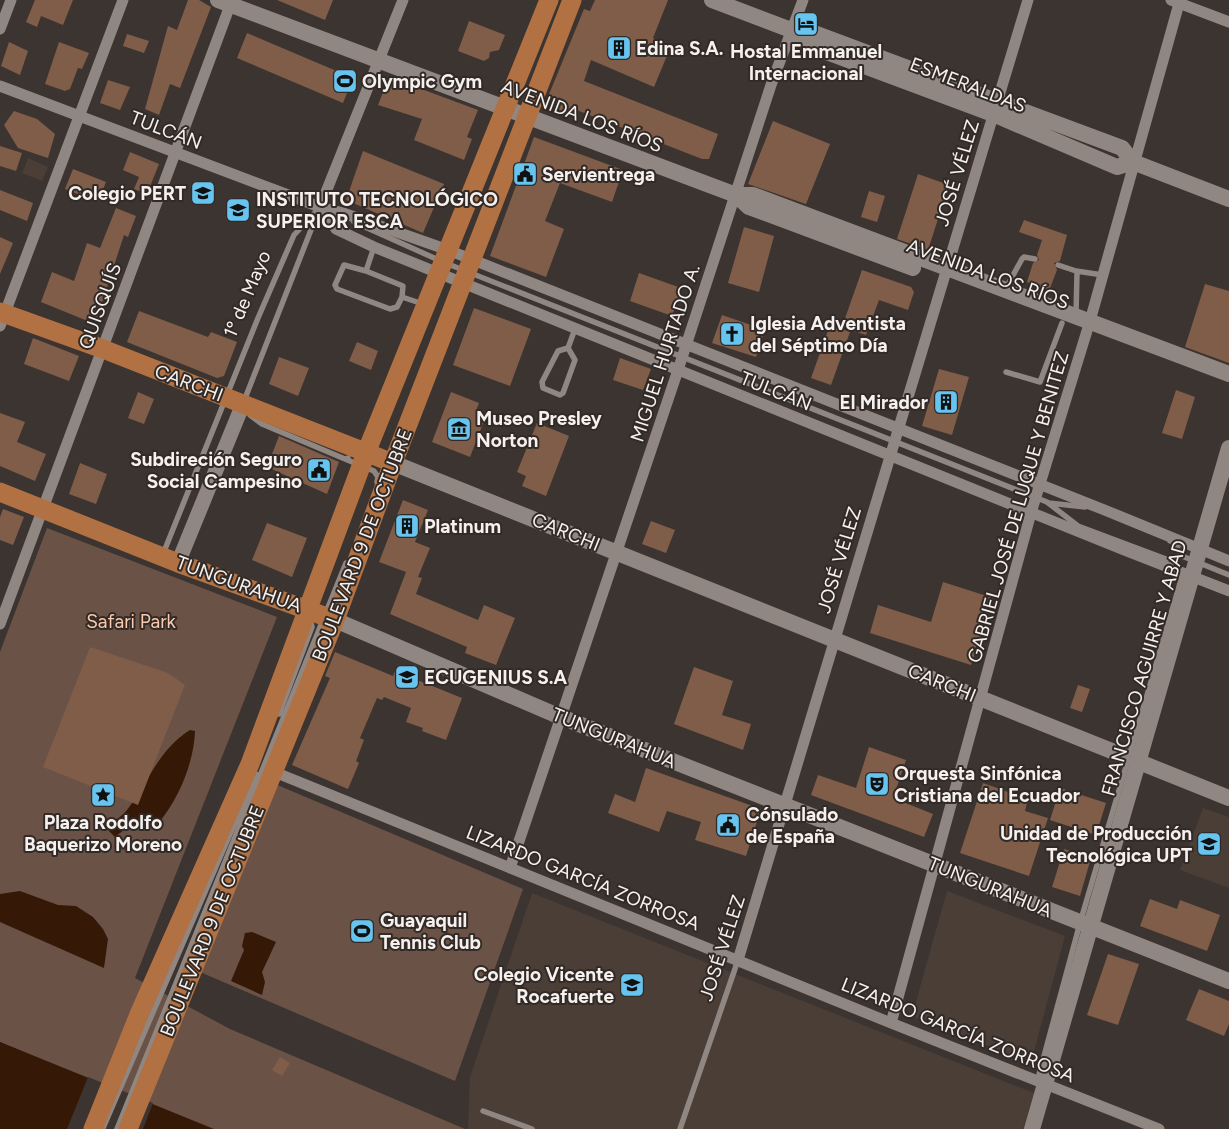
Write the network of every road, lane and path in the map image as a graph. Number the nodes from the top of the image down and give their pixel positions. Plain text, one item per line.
1 (11, 0) edge
2 (124, 0) edge
3 (403, 0) edge
4 (549, 0) edge
5 (572, 0) edge
6 (712, 0) edge
7 (802, 0) edge
8 (1028, 0) edge
9 (1177, 1) edge
10 (227, 2) edge
11 (1229, 22) edge
12 (0, 29) edge
13 (791, 30) junction
14 (380, 61) junction
15 (0, 86) edge
16 (995, 107) junction
17 (505, 108) junction
18 (80, 116) junction
19 (527, 116) junction
20 (175, 152) junction
21 (1134, 162) junction
22 (735, 195) junction
23 (1229, 199) edge
24 (320, 207) junction
25 (374, 248) junction
26 (1035, 259) dead end
27 (443, 262) junction
28 (1058, 265) dead end
29 (366, 271) junction
30 (467, 271) junction
31 (1076, 271) junction
32 (944, 273) junction
33 (1103, 275) junction
34 (1004, 290) junction
35 (402, 297) junction
36 (426, 305) junction
37 (2, 317) edge
38 (1078, 323) junction
39 (575, 329) junction
40 (685, 343) junction
41 (568, 348) junction
42 (103, 349) junction
43 (682, 357) junction
44 (678, 370) junction
45 (1006, 372) dead end
46 (1229, 374) edge
47 (1229, 386) edge
48 (235, 400) junction
49 (896, 428) junction
50 (893, 442) junction
51 (1229, 448) edge
52 (889, 456) junction
53 (358, 459) junction
54 (393, 463) junction
55 (1040, 486) junction
56 (374, 490) dead end
57 (0, 492) edge
58 (1042, 500) junction
59 (43, 509) junction
60 (1031, 513) junction
61 (616, 552) junction
62 (350, 553) dead end
63 (170, 559) junction
64 (1229, 561) edge
65 (1190, 563) junction
66 (1229, 575) edge
67 (1229, 590) edge
68 (323, 615) junction
69 (0, 624) edge
70 (834, 639) junction
71 (981, 700) junction
72 (561, 717) junction
73 (1134, 760) junction
74 (272, 771) junction
75 (1229, 798) edge
76 (784, 806) junction
77 (935, 865) junction
78 (510, 868) junction
79 (1085, 925) junction
80 (738, 960) junction
81 (1229, 982) edge
82 (891, 1023) junction
83 (117, 1082) junction
84 (141, 1084) junction
85 (1041, 1087) junction
86 (483, 1111) dead end
87 (93, 1129) edge
88 (103, 1129) edge
89 (117, 1129) edge
90 (128, 1129) edge
91 (532, 1129) edge
92 (680, 1129) edge
93 (1032, 1129) edge
94 (1159, 1129) edge

1 - 12 street
2 - 18 street
3 - 14 street, 1º de Mayo
4 - 17 main road, BOULEVARD 9 DE OCTUBRE
5 - 19 main road, BOULEVARD 9 DE OCTUBRE
6 - 13 main road, ESMERALDAS
7 - 13 street, MIGUEL HURTADO A.
8 - 16 street, JOSÉ VÉLEZ
9 - 11 street
9 - 21 street, GABRIEL JOSÉ DE LUQUE Y BENITEZ
10 - 14 main road, AVENIDA LOS RÍOS
10 - 20 street, QUISQUÍS
13 - 16 main road, ESMERALDAS
13 - 22 street, MIGUEL HURTADO A.
14 - 17 main road, AVENIDA LOS RÍOS
14 - 24 street, 1º de Mayo
15 - 18 street, TULCÁN
16 - 21 main road, ESMERALDAS
16 - 32 street, JOSÉ VÉLEZ
17 - 19 main road, AVENIDA LOS RÍOS
17 - 27 main road, BOULEVARD 9 DE OCTUBRE
18 - 20 street, TULCÁN
18 - 37 street
19 - 22 main road, AVENIDA LOS RÍOS
19 - 30 main road, BOULEVARD 9 DE OCTUBRE
20 - 24 street, TULCÁN
20 - 42 street, QUISQUÍS
21 - 23 main road, ESMERALDAS
21 - 33 street, GABRIEL JOSÉ DE LUQUE Y BENITEZ
22 - 32 main road, AVENIDA LOS RÍOS
22 - 40 street, MIGUEL HURTADO A.
24 - 25 street, TULCÁN
24 - 27 street, TULCÁN
24 - 48 lane
24 - 48 lane, 1º de Mayo
25 - 27 street, TULCÁN
25 - 29 lane
26 - 34 lane
27 - 30 street, TULCÁN
27 - 30 street, TULCÁN
27 - 36 main road, BOULEVARD 9 DE OCTUBRE
28 - 31 lane
29 - 35 lane
29 - 35 lane
30 - 39 street, TULCÁN
30 - 40 street, TULCÁN
30 - 43 lane
30 - 54 main road, BOULEVARD 9 DE OCTUBRE
31 - 33 lane
31 - 38 lane
32 - 34 main road, AVENIDA LOS RÍOS
32 - 38 main road, AVENIDA LOS RÍOS
32 - 49 street, JOSÉ VÉLEZ
33 - 38 street, GABRIEL JOSÉ DE LUQUE Y BENITEZ
34 - 38 main road, AVENIDA LOS RÍOS
35 - 36 lane
36 - 53 main road, BOULEVARD 9 DE OCTUBRE
37 - 42 main road, CARCHI
38 - 45 lane
38 - 46 main road, AVENIDA LOS RÍOS
38 - 47 main road, AVENIDA LOS RÍOS
38 - 55 street, GABRIEL JOSÉ DE LUQUE Y BENITEZ
39 - 41 lane
39 - 44 street, TULCÁN
40 - 43 street, MIGUEL HURTADO A.
40 - 49 street, TULCÁN
41 - 41 lane
42 - 48 main road, CARCHI
42 - 59 street, QUISQUÍS
43 - 44 street, MIGUEL HURTADO A.
43 - 50 lane
44 - 52 street, TULCÁN
44 - 61 street, MIGUEL HURTADO A.
48 - 53 main road, CARCHI
48 - 63 street, 1º de Mayo
49 - 50 street, JOSÉ VÉLEZ
49 - 55 street, TULCÁN
50 - 52 street, JOSÉ VÉLEZ
50 - 58 lane
51 - 65 main road, FRANCISCO AGUIRRE Y ABAD
52 - 60 street, TULCÁN
52 - 70 street, JOSÉ VÉLEZ
53 - 54 main road, CARCHI
53 - 56 lane, BOULEVARD 9 DE OCTUBRE
53 - 68 main road, BOULEVARD 9 DE OCTUBRE
54 - 61 main road, CARCHI
54 - 68 main road, BOULEVARD 9 DE OCTUBRE
55 - 58 street, GABRIEL JOSÉ DE LUQUE Y BENITEZ
55 - 65 street, TULCÁN
57 - 59 main road, TUNGURAHUA
58 - 60 street, GABRIEL JOSÉ DE LUQUE Y BENITEZ
58 - 65 lane
58 - 65 lane
59 - 63 main road, TUNGURAHUA
59 - 69 street, QUISQUÍS
60 - 65 street, TULCÁN
60 - 71 street, GABRIEL JOSÉ DE LUQUE Y BENITEZ
61 - 70 main road, CARCHI
61 - 72 street, MIGUEL HURTADO A.
62 - 68 lane, BOULEVARD 9 DE OCTUBRE
63 - 68 main road, TUNGURAHUA
64 - 65 street, TULCÁN
65 - 66 lane
65 - 67 street, TULCÁN
65 - 73 main road, FRANCISCO AGUIRRE Y ABAD
68 - 72 main road, TUNGURAHUA
68 - 74 main road, BOULEVARD 9 DE OCTUBRE
68 - 83 main road, BOULEVARD 9 DE OCTUBRE
68 - 84 lane, BOULEVARD 9 DE OCTUBRE
70 - 71 main road, CARCHI
70 - 76 street, JOSÉ VÉLEZ
71 - 73 main road, CARCHI
71 - 77 street, GABRIEL JOSÉ DE LUQUE Y BENITEZ
72 - 76 main road, TUNGURAHUA
72 - 78 street, MIGUEL HURTADO A.
73 - 75 main road, CARCHI
73 - 79 main road, FRANCISCO AGUIRRE Y ABAD
74 - 78 street, LIZARDO GARCÍA ZORROSA
74 - 84 main road, BOULEVARD 9 DE OCTUBRE
76 - 77 main road, TUNGURAHUA
76 - 80 street, JOSÉ VÉLEZ
77 - 79 main road, TUNGURAHUA
77 - 82 street, GABRIEL JOSÉ DE LUQUE Y BENITEZ
78 - 80 street, LIZARDO GARCÍA ZORROSA
79 - 81 main road, TUNGURAHUA
79 - 85 main road, FRANCISCO AGUIRRE Y ABAD
80 - 82 street, LIZARDO GARCÍA ZORROSA
80 - 92 lane, JOSÉ VÉLEZ
82 - 85 street, LIZARDO GARCÍA ZORROSA
83 - 87 main road, BOULEVARD 9 DE OCTUBRE
83 - 88 lane
84 - 89 lane
84 - 90 main road
85 - 93 main road, FRANCISCO AGUIRRE Y ABAD
85 - 94 street, LIZARDO GARCÍA ZORROSA
86 - 91 lane

